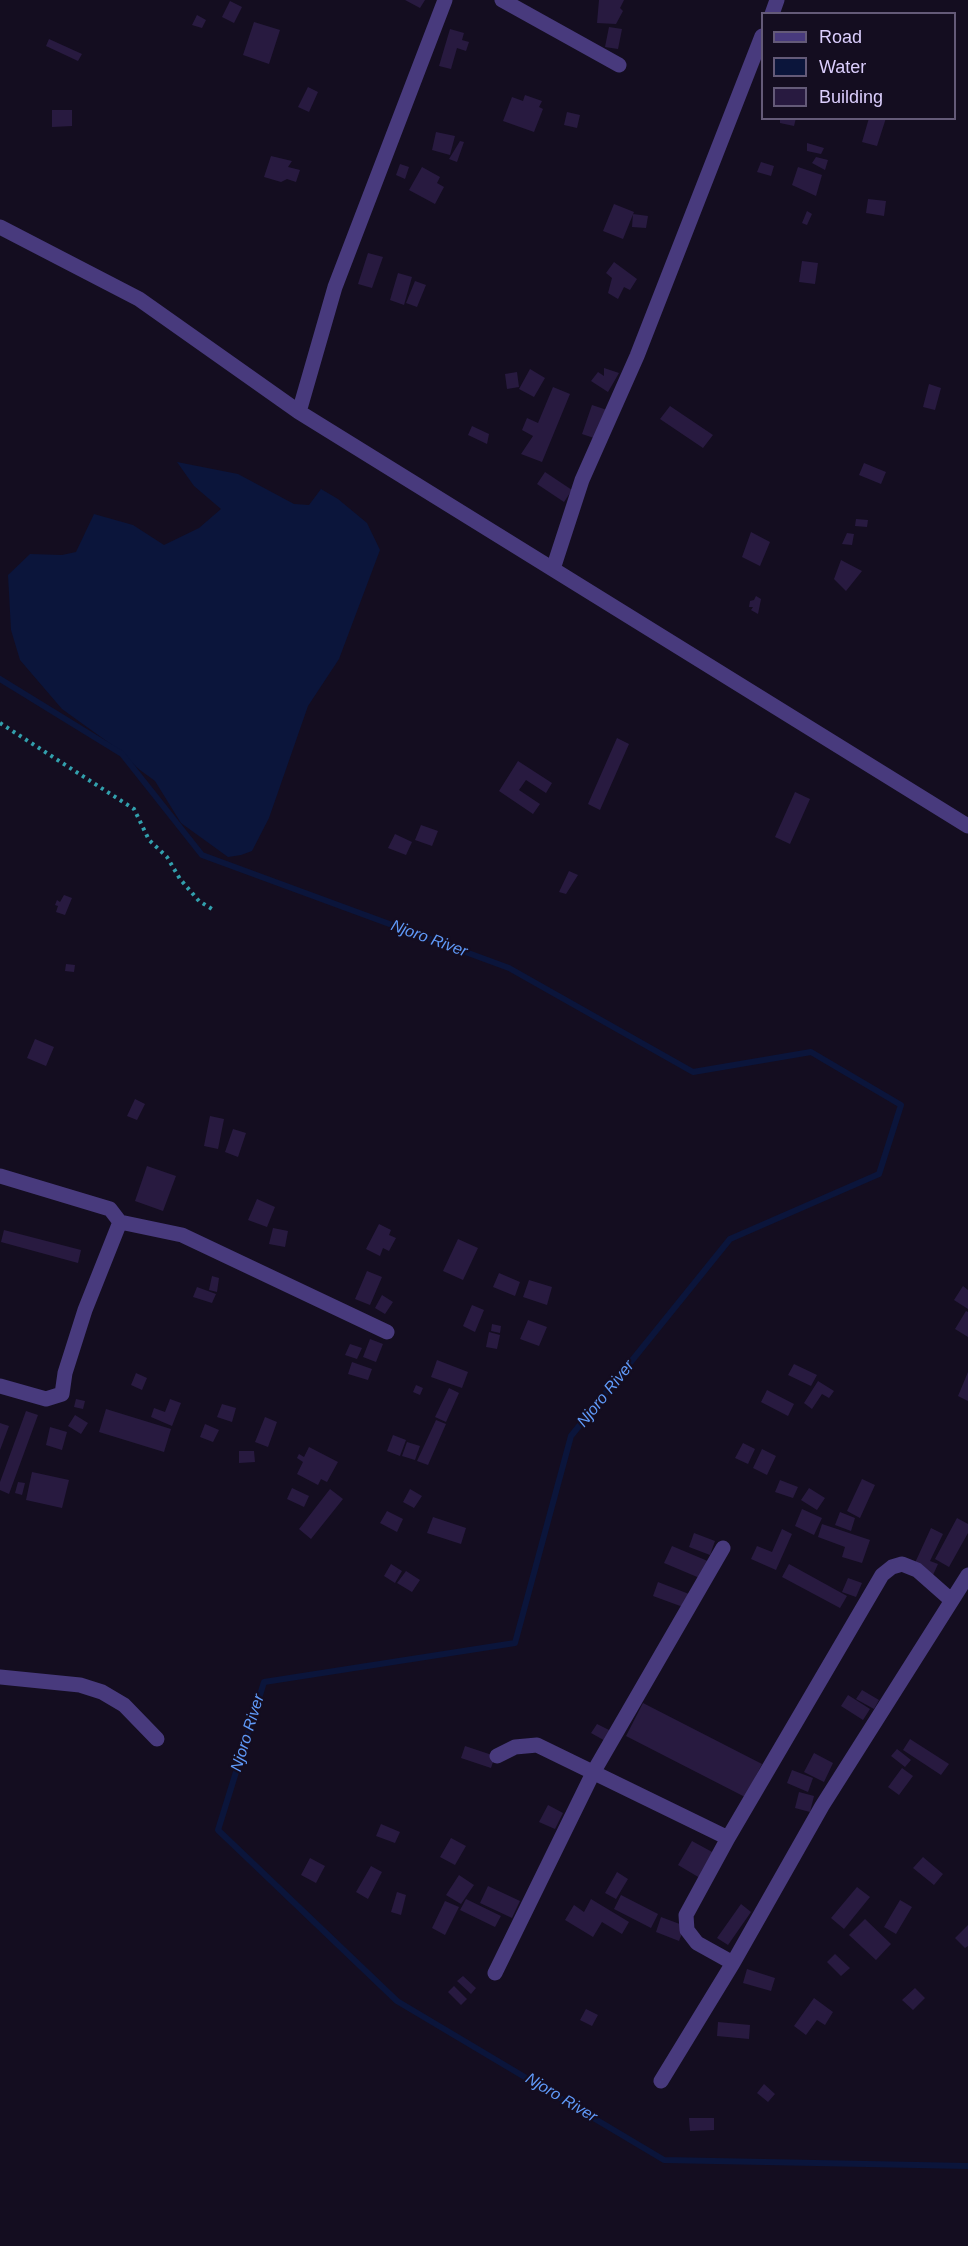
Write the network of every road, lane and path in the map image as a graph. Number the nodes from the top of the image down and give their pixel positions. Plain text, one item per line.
1 (445, 0) edge
2 (502, 0) edge
3 (761, 39) edge
4 (619, 64) dead end
5 (0, 227) edge
6 (299, 412) junction
7 (553, 569) junction
8 (0, 723) edge
9 (968, 826) edge
10 (212, 909) dead end
11 (0, 1176) edge
12 (120, 1222) junction
13 (387, 1332) dead end
14 (0, 1386) edge
15 (723, 1548) dead end
16 (968, 1575) edge
17 (951, 1600) junction
18 (0, 1677) edge
19 (157, 1739) dead end
20 (497, 1756) dead end
21 (594, 1771) junction
22 (728, 1838) junction
23 (733, 1963) junction
24 (495, 1973) dead end
25 (661, 2081) dead end

1 - 6 street
2 - 4 street
3 - 7 street
5 - 6 street
6 - 7 street
7 - 9 street
8 - 10 path
11 - 12 street
12 - 13 street
12 - 14 street
15 - 21 street
16 - 17 street
17 - 22 street
17 - 23 street
18 - 19 street
20 - 21 street
21 - 22 street
21 - 24 street
22 - 23 street
23 - 25 street

